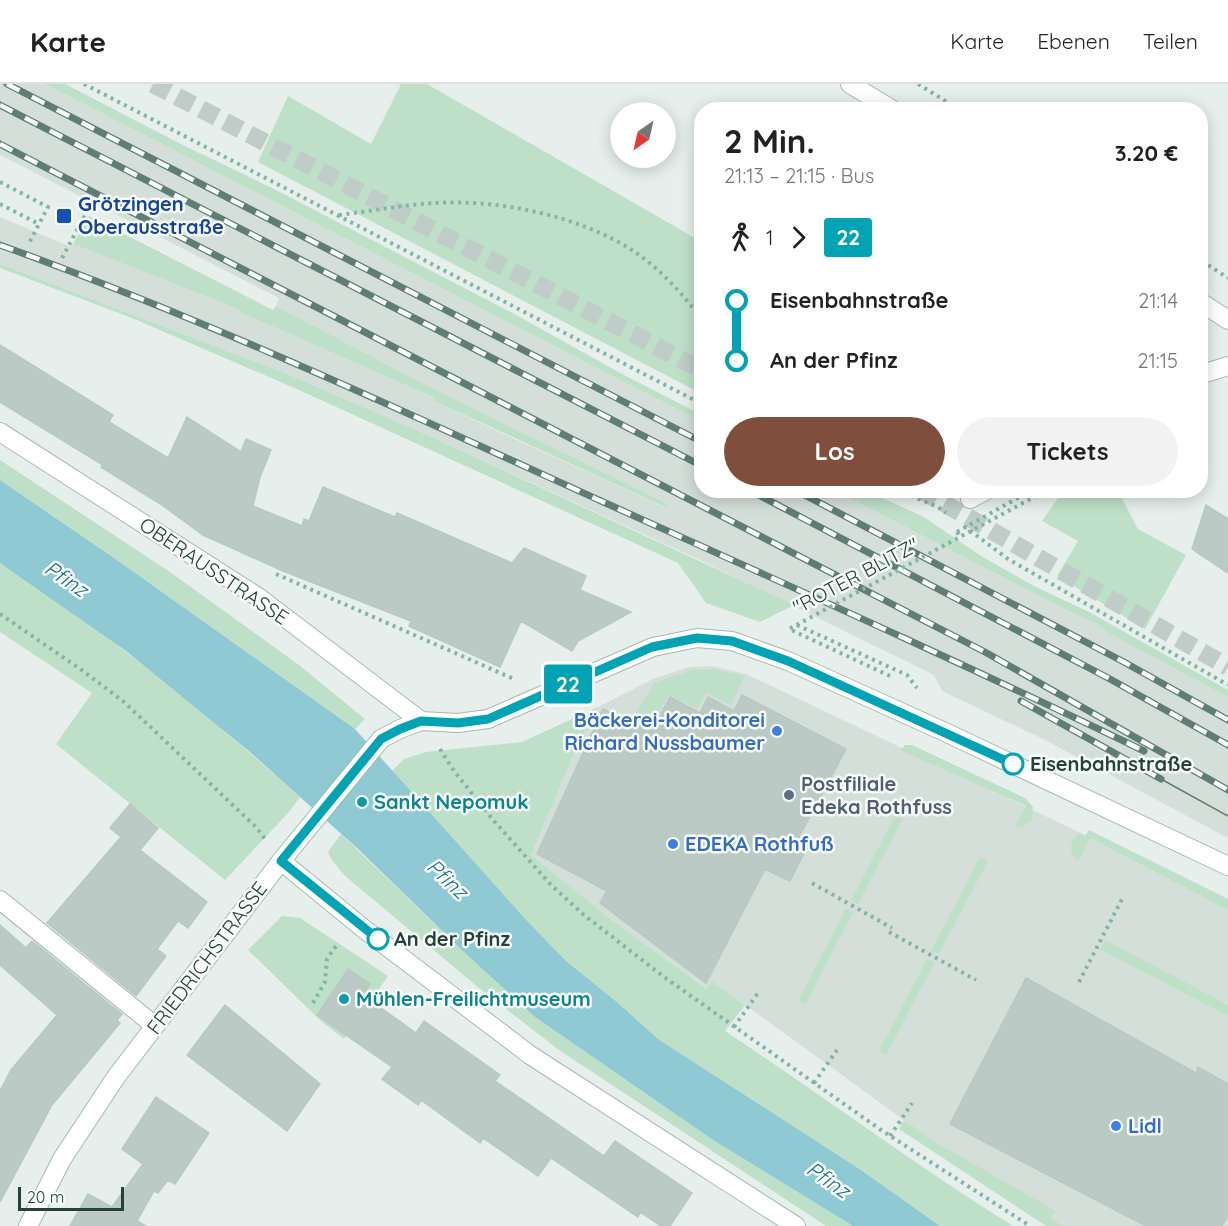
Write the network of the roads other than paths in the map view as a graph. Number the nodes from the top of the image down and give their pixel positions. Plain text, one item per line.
1 (850, 84) edge
2 (880, 102) edge
3 (1208, 307) edge
4 (1228, 320) edge
5 (1228, 366) edge
6 (1208, 372) edge
7 (0, 432) edge
8 (421, 721) junction
9 (281, 861) junction
10 (1228, 866) edge
11 (0, 900) edge
12 (155, 1026) junction
13 (28, 1226) edge
14 (796, 1226) edge

1 - 2 street
3 - 4 street
5 - 6 street
7 - 8 street, OBERAUSSTRASSE
8 - 9 street, FRIEDRICHSTRASSE
8 - 10 street
9 - 12 street, FRIEDRICHSTRASSE
9 - 14 street
11 - 12 street
12 - 13 street, FRIEDRICHSTRASSE

